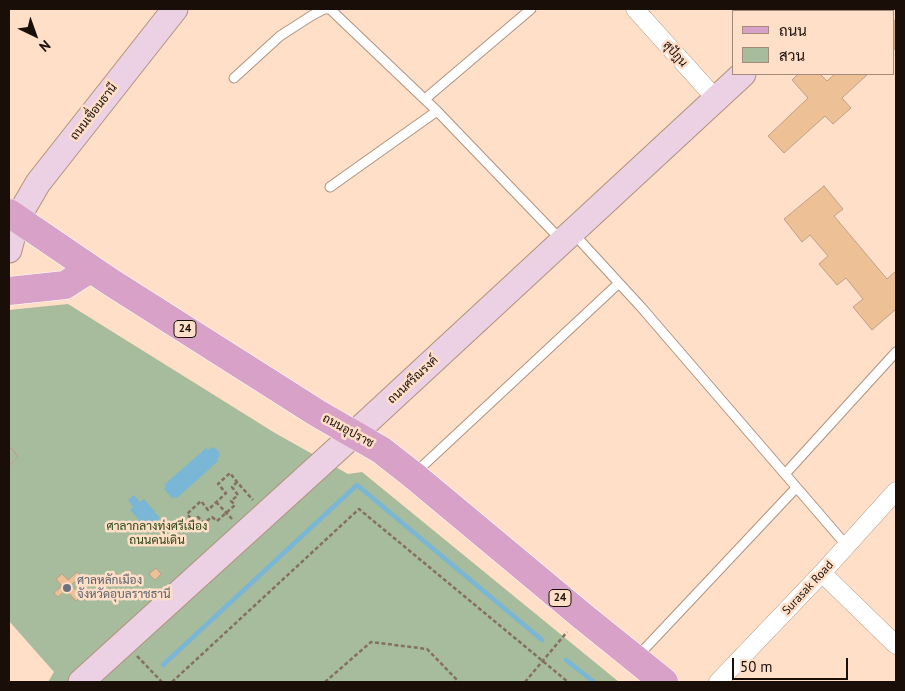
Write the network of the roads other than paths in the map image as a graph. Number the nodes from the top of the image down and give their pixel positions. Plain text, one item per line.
1 (532, 9) edge
2 (635, 9) edge
3 (174, 10) edge
4 (742, 75) edge
5 (234, 78) dead end
6 (425, 99) junction
7 (716, 99) junction
8 (438, 111) junction
9 (330, 187) dead end
10 (12, 219) edge
11 (568, 237) junction
12 (9, 250) edge
13 (90, 269) junction
14 (619, 283) junction
15 (9, 292) edge
16 (896, 352) edge
17 (354, 434) junction
18 (785, 474) junction
19 (413, 475) junction
20 (796, 488) junction
21 (896, 492) edge
22 (847, 546) junction
23 (822, 574) junction
24 (896, 645) edge
25 (635, 660) junction
26 (81, 682) edge
27 (664, 682) edge
28 (718, 682) edge

1 - 6 lane
2 - 7 street, สุปัฎน
3 - 10 main road, ถนนเขื่อนธานี
4 - 7 main road, ถนนศรีณรงค์
5 - 6 lane
6 - 8 lane
7 - 11 main road, ถนนศรีณรงค์
8 - 9 lane
8 - 11 lane
10 - 12 main road, ถนนเขื่อนธานี
10 - 13 main road, ถนนอุปราช / 24
11 - 14 lane
11 - 17 main road, ถนนศรีณรงค์
13 - 15 main road
13 - 17 main road, ถนนอุปราช / 24
14 - 18 lane
14 - 19 lane
16 - 18 lane
17 - 19 main road, ถนนอุปราช / 24
17 - 26 main road, ถนนศรีณรงค์
18 - 20 lane
19 - 25 main road, ถนนอุปราช / 24
20 - 22 lane
20 - 25 lane
21 - 22 street, Surasak Road
22 - 23 street, Surasak Road
23 - 24 street
23 - 28 street, Surasak Road
25 - 27 main road, ถนนอุปราช / 24

